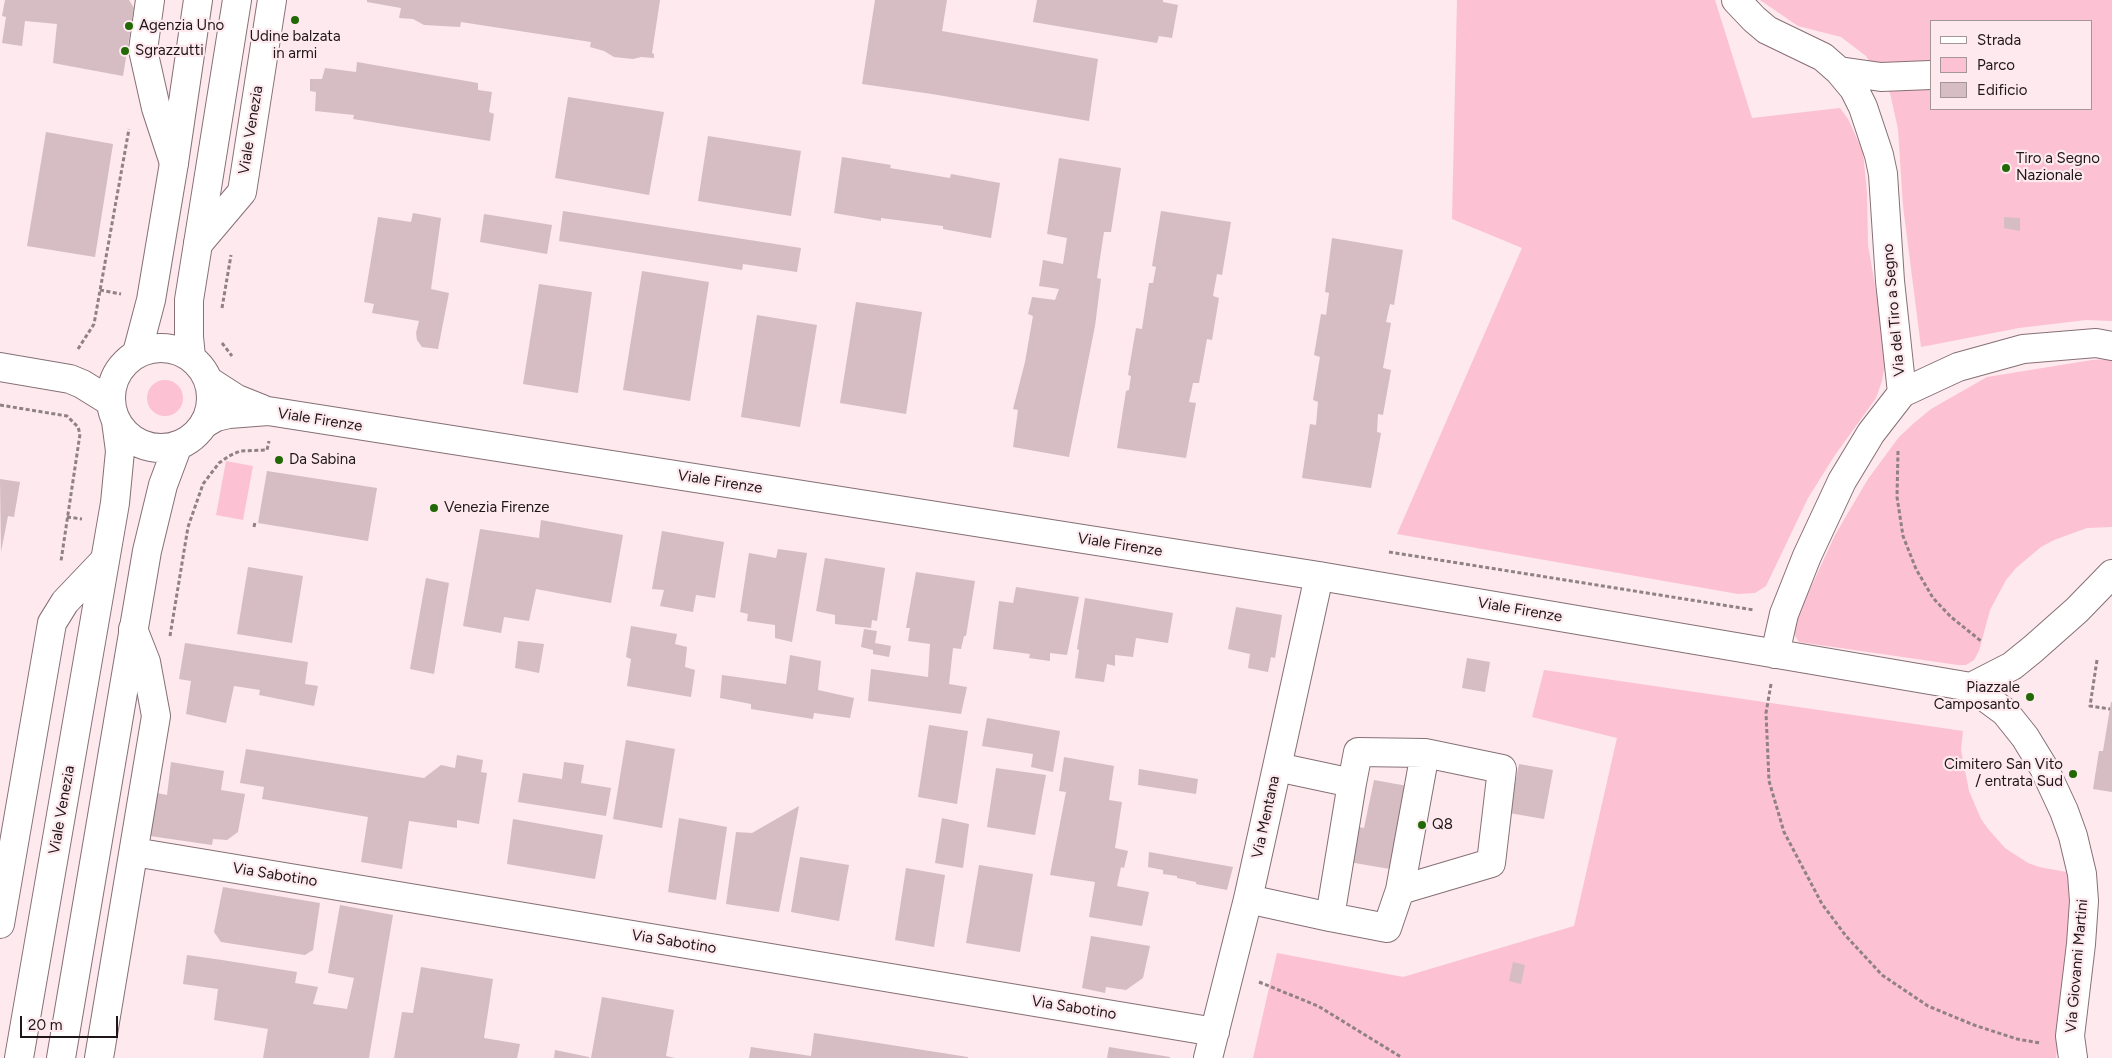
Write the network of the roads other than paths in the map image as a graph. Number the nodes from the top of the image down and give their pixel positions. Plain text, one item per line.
1 (150, 0) edge
2 (198, 0) edge
3 (237, 0) edge
4 (272, 0) edge
5 (1736, 0) edge
6 (1839, 71) junction
7 (1930, 75) edge
8 (174, 163) junction
9 (198, 244) junction
10 (2112, 346) edge
11 (137, 354) junction
12 (191, 357) junction
13 (0, 367) edge
14 (209, 381) junction
15 (1902, 393) junction
16 (268, 411) junction
17 (114, 412) junction
18 (204, 424) junction
19 (178, 445) junction
20 (103, 562) junction
21 (2112, 574) edge
22 (1319, 576) junction
23 (133, 629) junction
24 (1775, 654) junction
25 (1972, 687) junction
26 (1425, 753) junction
27 (1277, 767) junction
28 (1352, 783) junction
29 (134, 852) junction
30 (1400, 890) junction
31 (1248, 899) junction
32 (1330, 917) junction
33 (0, 924) edge
34 (1215, 1032) junction
35 (2072, 1053) edge
36 (18, 1058) edge
37 (61, 1058) edge
38 (99, 1058) edge
39 (1208, 1058) edge

1 - 8 street
2 - 8 street
3 - 9 street
4 - 9 street, Viale Venezia
5 - 6 street, Via del Tiro a Segno
6 - 7 street
6 - 15 street, Via del Tiro a Segno
8 - 11 street
9 - 12 street
10 - 15 street
11 - 12 street, Viale Venezia
11 - 17 street, Viale Venezia
12 - 14 street
13 - 17 street
14 - 16 street, Viale Firenze
14 - 18 street
15 - 24 street, Via del Tiro a Segno
16 - 18 street, Viale Firenze
16 - 22 street, Viale Firenze
17 - 19 street
17 - 20 street, Viale Venezia
18 - 19 street
19 - 23 street
20 - 33 street
20 - 36 street, Viale Venezia
21 - 25 street
22 - 24 street, Viale Firenze
22 - 27 street, Via Mentana
23 - 29 street
23 - 37 street
24 - 25 street, Viale Firenze
25 - 35 street, Via Giovanni Martini
26 - 28 street
26 - 30 street
26 - 30 street
27 - 28 street
27 - 31 street, Via Mentana
28 - 32 street
29 - 34 street, Via Sabotino
29 - 38 street
30 - 32 street
31 - 32 street
31 - 34 street, Via Mentana
34 - 39 street, Via Mentana

